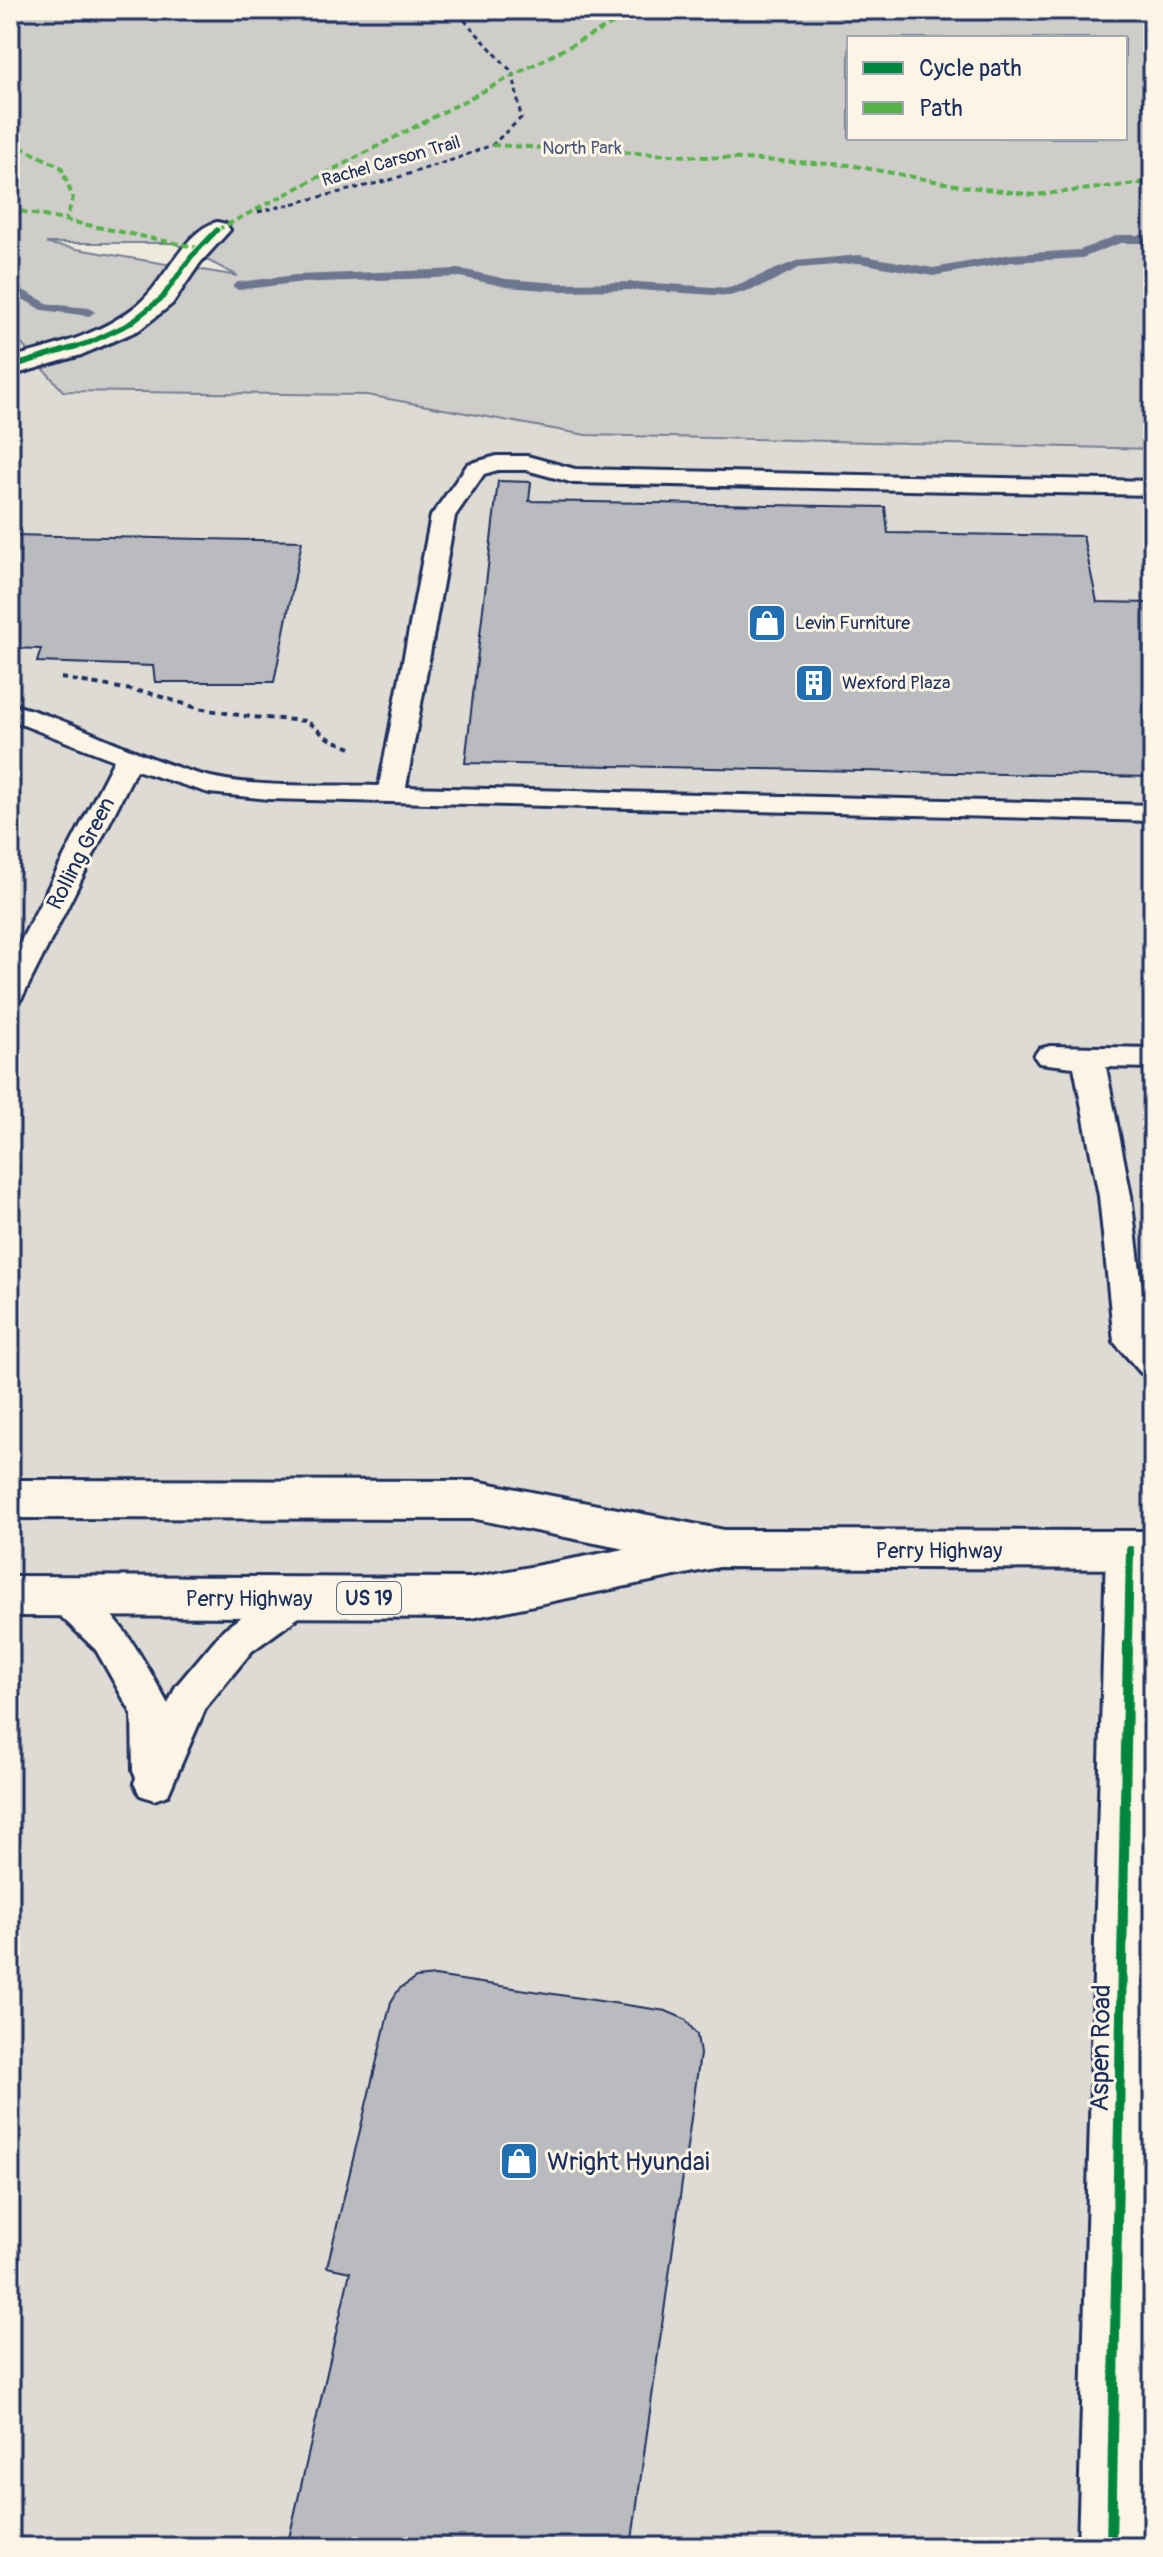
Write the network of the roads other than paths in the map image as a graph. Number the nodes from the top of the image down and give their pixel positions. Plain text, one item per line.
1 (217, 230) road end
2 (10, 367) edge
3 (1153, 488) edge
4 (10, 712) edge
5 (129, 757) junction
6 (391, 795) junction
7 (1153, 813) edge
8 (10, 992) edge
9 (1050, 1056) dead end
10 (1088, 1056) junction
11 (1153, 1058) edge
12 (1153, 1364) edge
13 (10, 1499) edge
14 (724, 1549) junction
15 (1141, 1550) edge
16 (10, 1596) edge
17 (65, 1597) junction
18 (297, 1598) junction
19 (1137, 2042) edge
20 (1111, 2547) edge

1 - 2 main road
3 - 6 lane
4 - 5 lane
5 - 6 lane
5 - 8 lane, Rolling Green
6 - 7 lane
9 - 10 lane
10 - 11 lane
10 - 12 lane
13 - 14 main road, Perry Highway / US 19
14 - 15 main road, Perry Highway / US 19
14 - 18 main road, Perry Highway / US 19
15 - 19 main road, Aspen Road
16 - 17 main road, Perry Highway / US 19
17 - 18 main road, Perry Highway / US 19
17 - 18 lane
19 - 20 main road, Aspen Road

